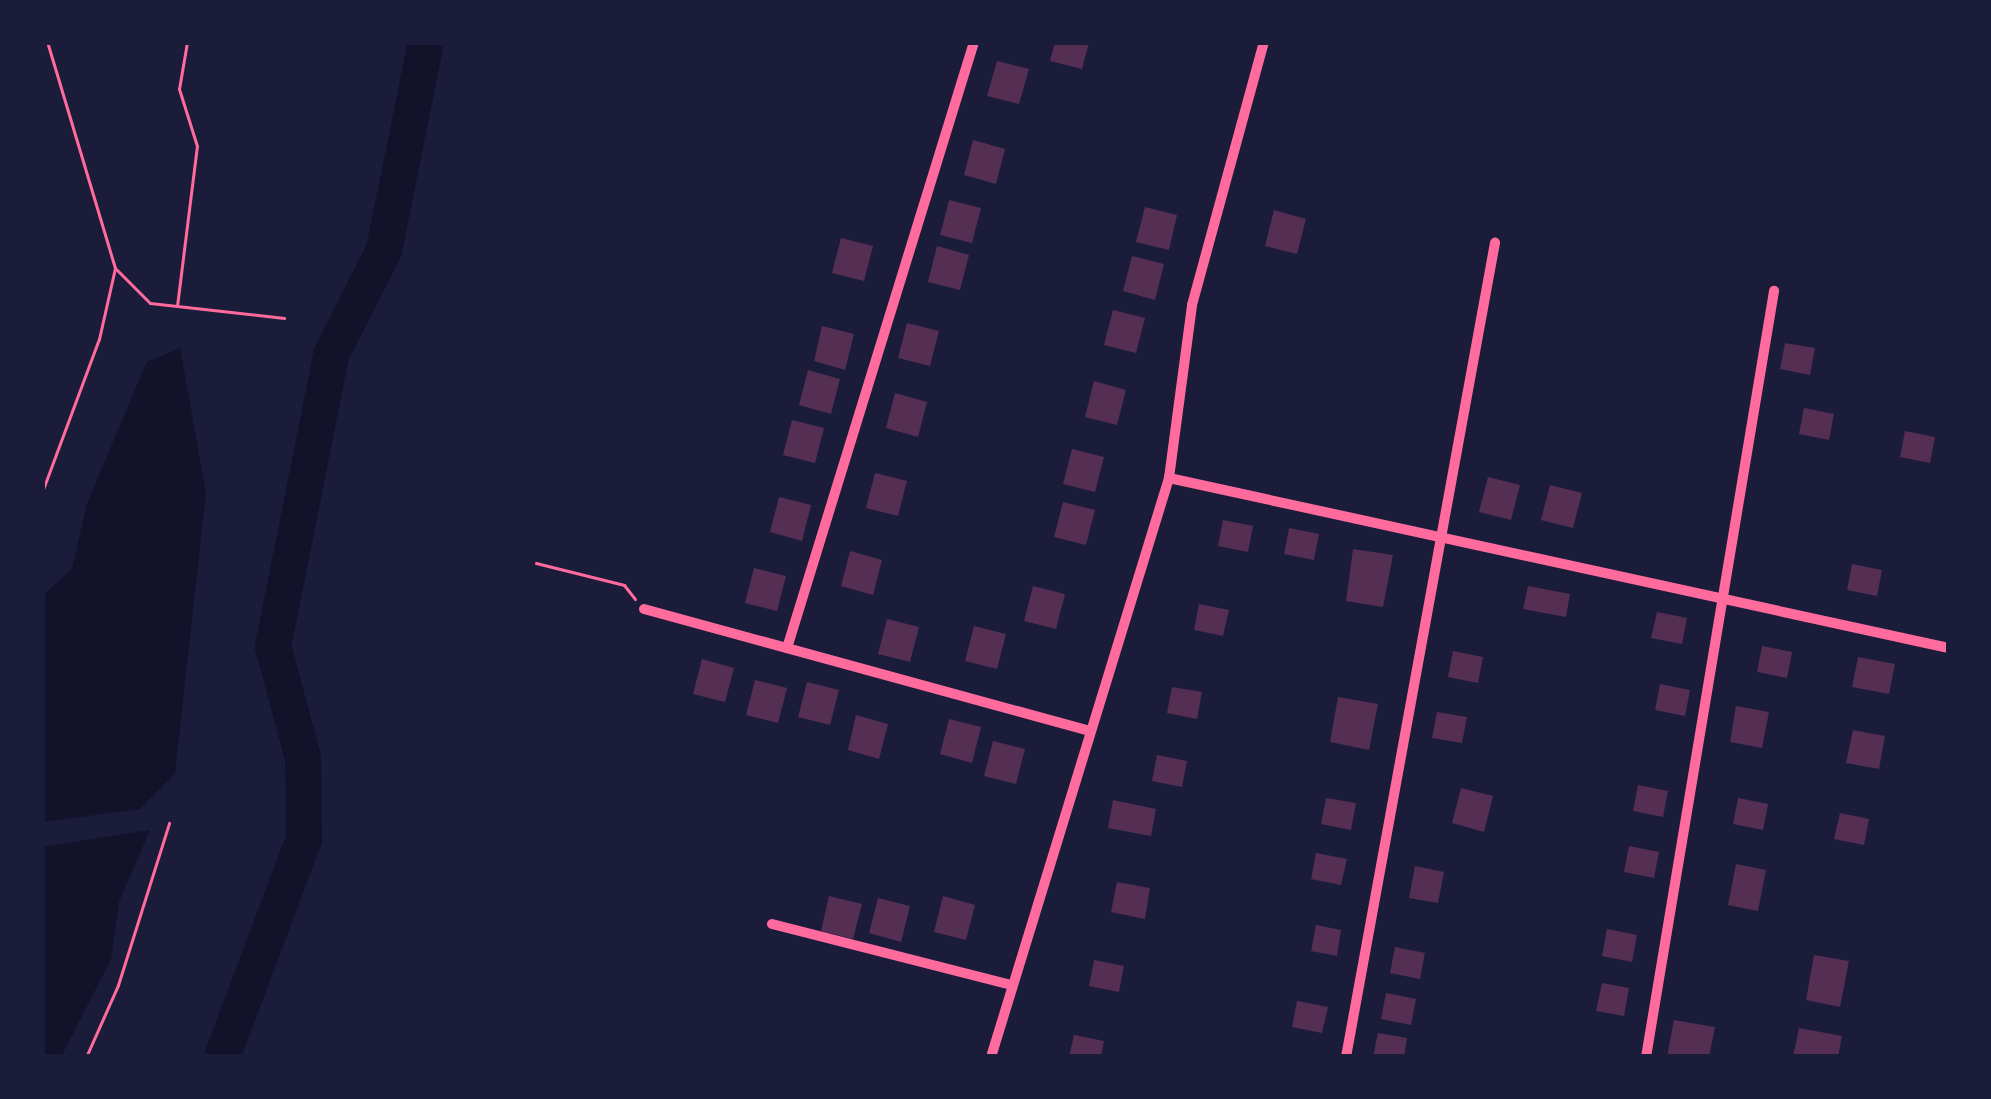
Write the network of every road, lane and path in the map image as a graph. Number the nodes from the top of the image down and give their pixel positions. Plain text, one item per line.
1 (47, 42) edge
2 (187, 42) edge
3 (974, 42) edge
4 (1264, 42) edge
5 (1496, 243) dead end
6 (115, 268) junction
7 (1774, 291) dead end
8 (177, 306) junction
9 (284, 318) dead end
10 (1169, 478) junction
11 (42, 492) edge
12 (1442, 539) junction
13 (536, 563) dead end
14 (1728, 601) junction
15 (644, 609) joint
16 (787, 648) junction
17 (1949, 648) edge
18 (1089, 730) junction
19 (169, 823) dead end
20 (772, 924) dead end
21 (1012, 985) junction
22 (86, 1057) edge
23 (991, 1057) edge
24 (1346, 1057) edge
25 (1646, 1057) edge

1 - 6 path
2 - 8 path
3 - 16 street
4 - 10 street
5 - 12 street
6 - 8 path
6 - 11 path
7 - 14 street
8 - 9 path
10 - 12 street
10 - 18 street
12 - 14 street
12 - 24 street
13 - 15 path
14 - 17 street
14 - 25 street
15 - 16 street
16 - 18 street
18 - 21 street
19 - 22 path
20 - 21 street
21 - 23 street

